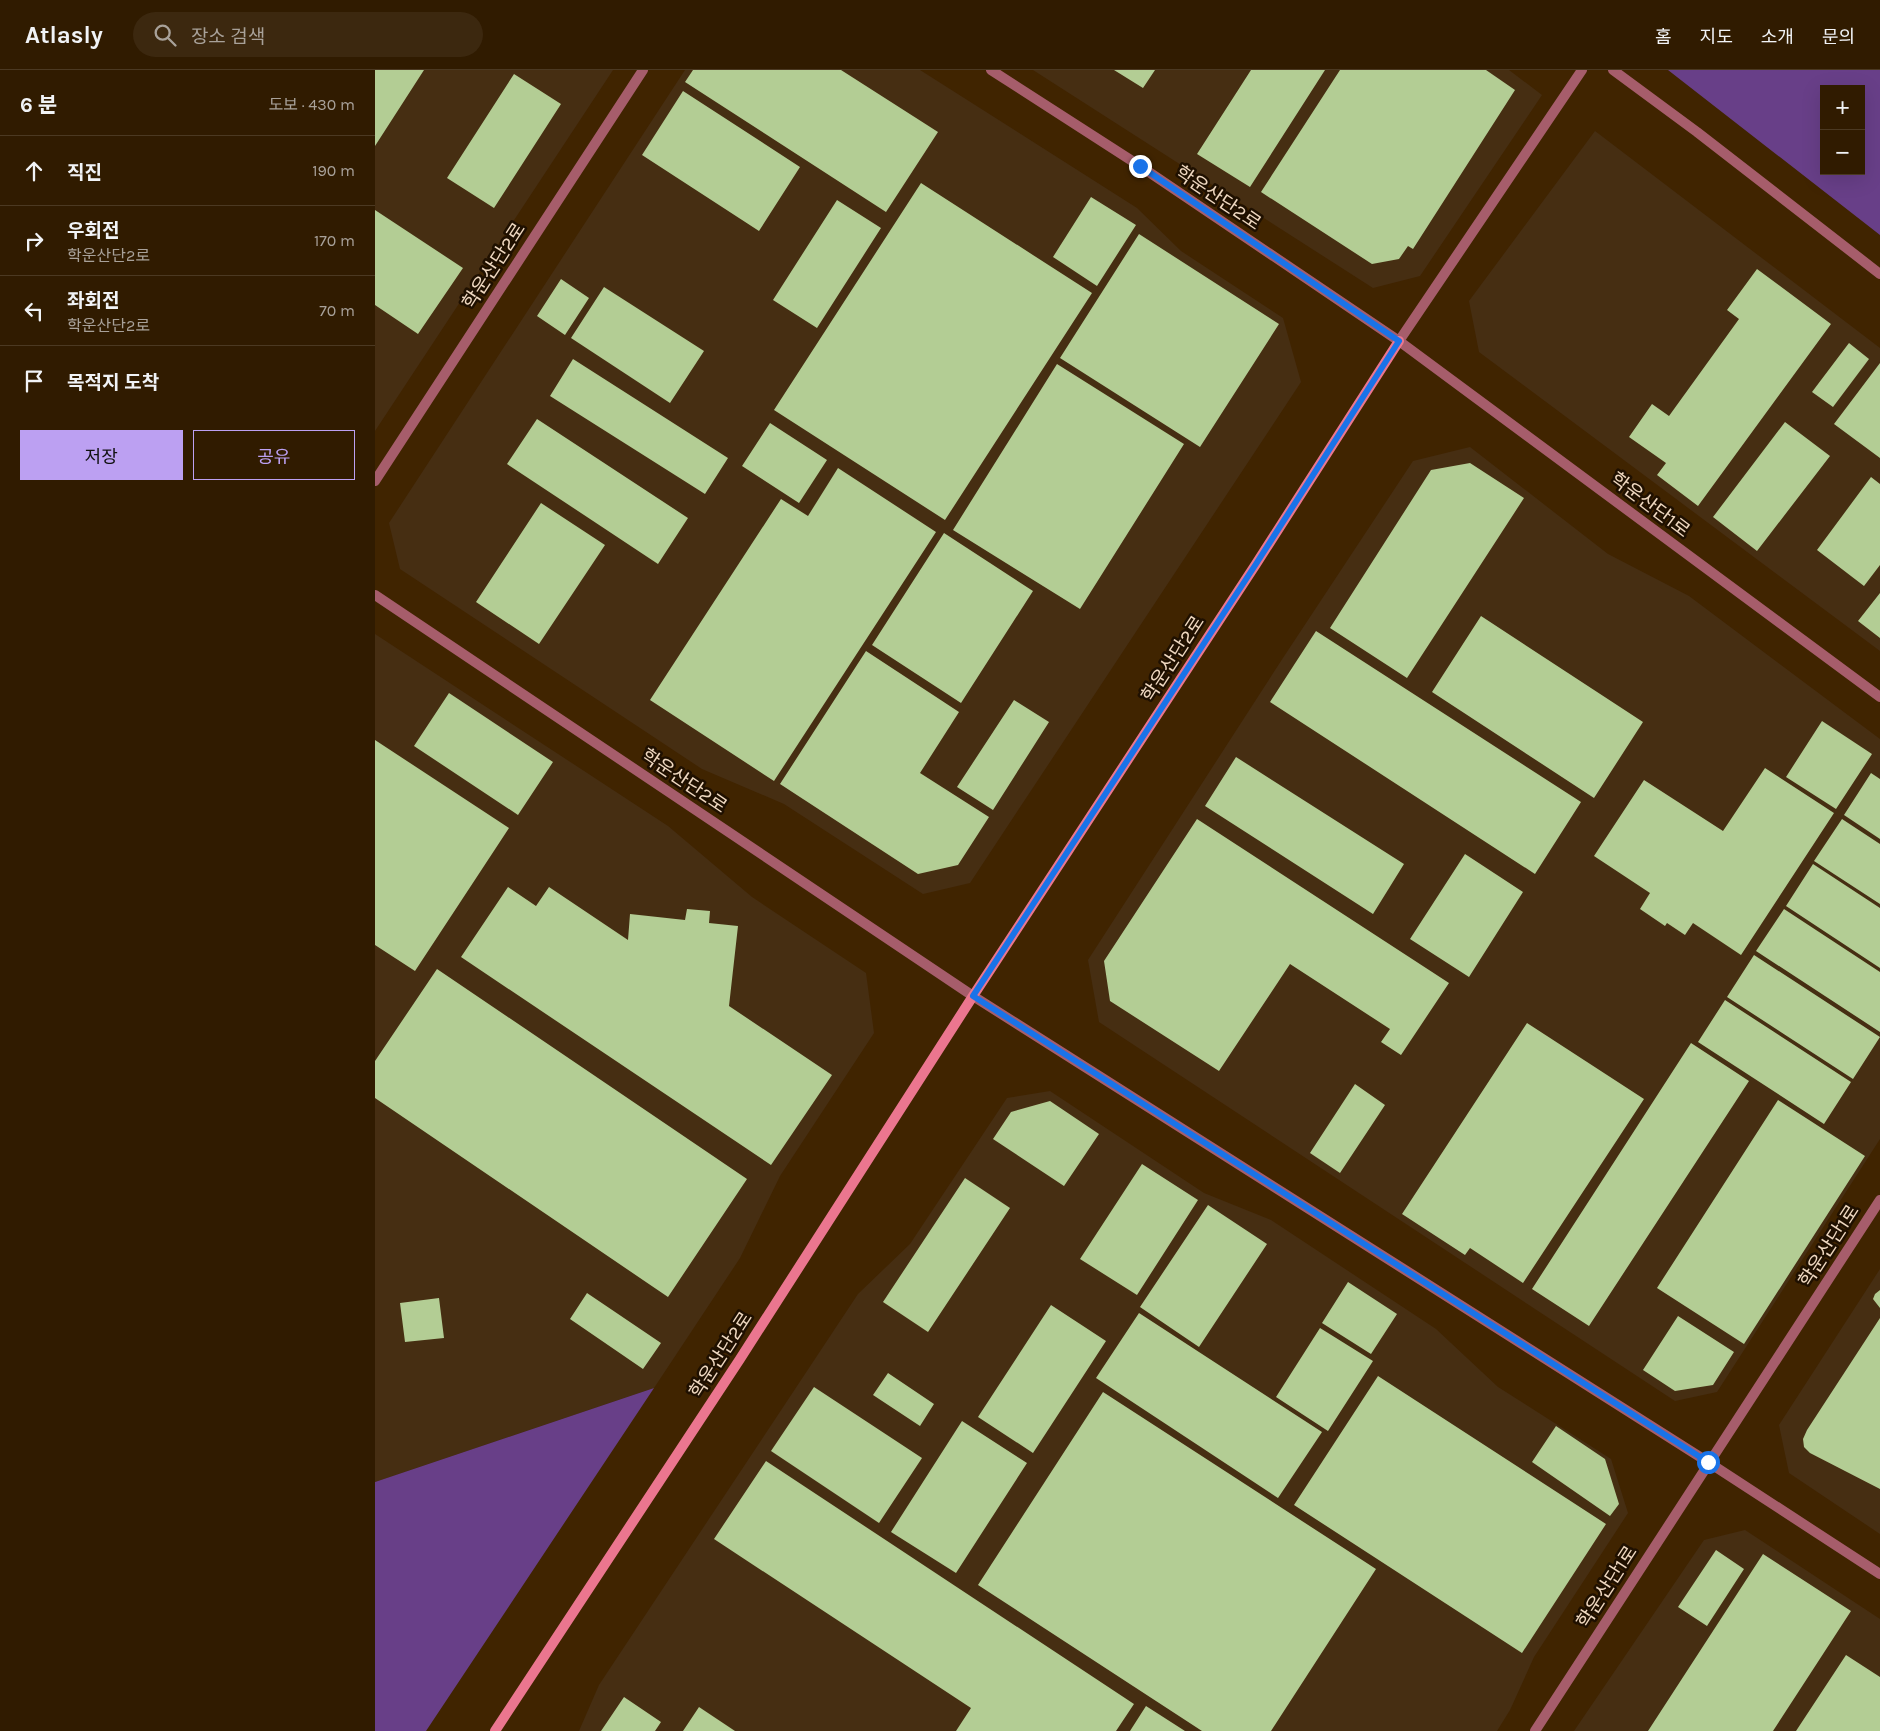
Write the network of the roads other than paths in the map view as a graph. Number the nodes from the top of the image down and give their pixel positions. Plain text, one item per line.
1 (643, 70) edge
2 (991, 70) edge
3 (1582, 70) edge
4 (1613, 70) edge
5 (1880, 274) edge
6 (1399, 341) junction
7 (375, 481) edge
8 (375, 595) edge
9 (1880, 698) edge
10 (973, 996) junction
11 (1880, 1200) edge
12 (1708, 1462) junction
13 (1880, 1574) edge
14 (495, 1731) edge
15 (1535, 1731) edge

1 - 7 street, 학운산단2로
2 - 6 street, 학운산단2로
3 - 6 street, 학운산단2로
4 - 5 street
6 - 9 street, 학운산단1로
6 - 10 street, 학운산단2로
8 - 10 street, 학운산단2로
10 - 12 street
10 - 14 street, 학운산단2로
11 - 12 street, 학운산단1로
12 - 13 street
12 - 15 street, 학운산단1로

